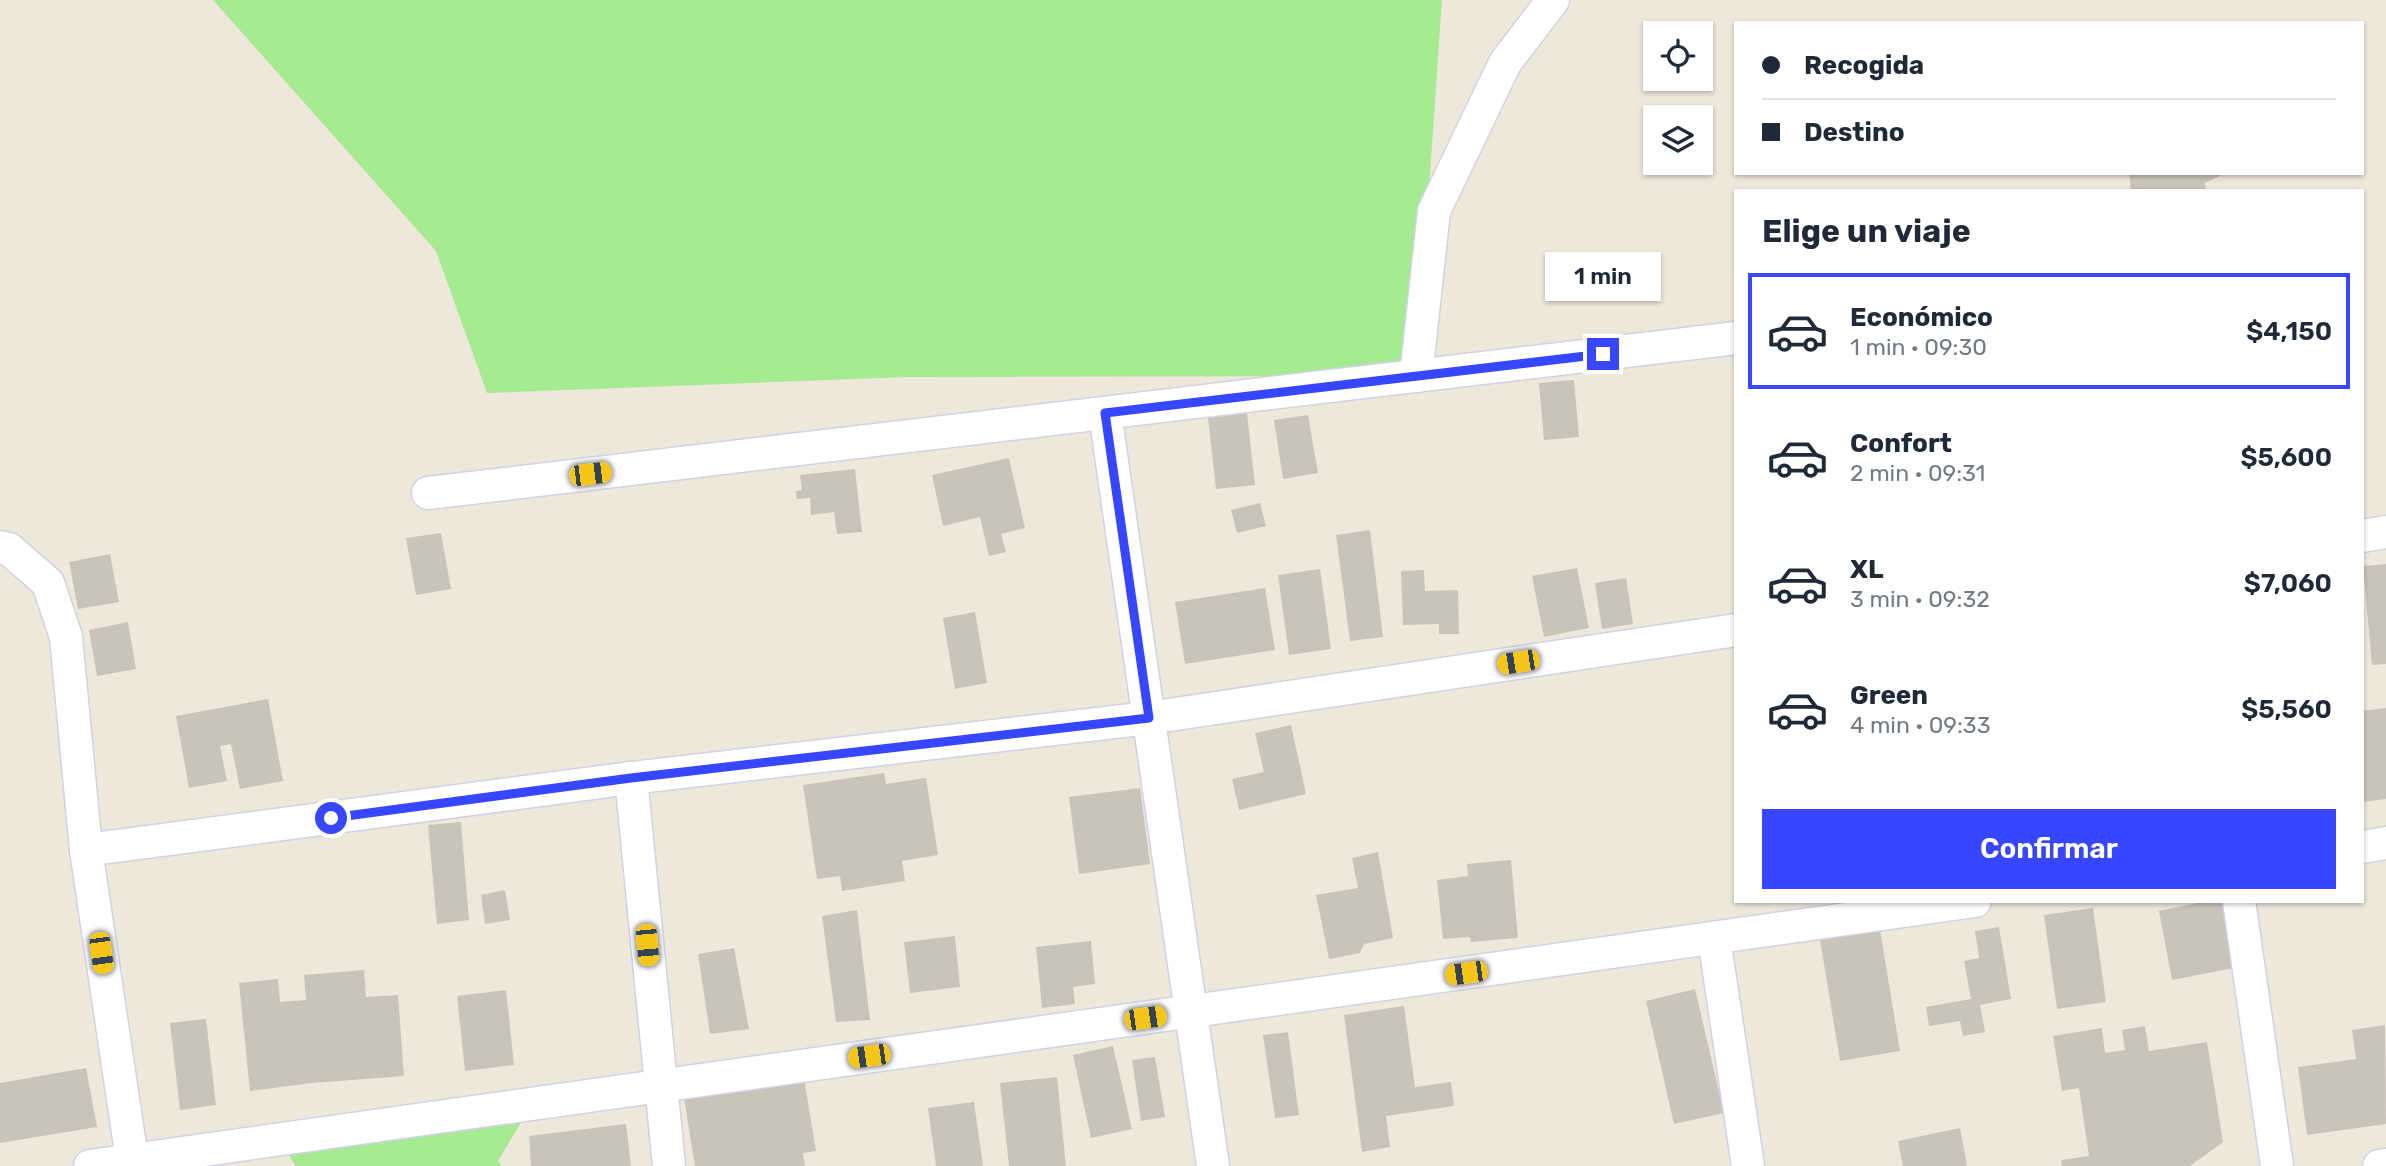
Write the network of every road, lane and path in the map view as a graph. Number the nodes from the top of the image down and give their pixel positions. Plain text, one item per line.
1 (1553, 0) edge
2 (1734, 338) edge
3 (1416, 376) junction
4 (1105, 413) junction
5 (428, 493) dead end
6 (2386, 532) edge
7 (2364, 536) edge
8 (0, 547) edge
9 (1734, 630) edge
10 (1149, 718) junction
11 (631, 778) junction
12 (2386, 843) edge
13 (2364, 847) edge
14 (86, 850) junction
15 (1961, 903) edge
16 (2239, 903) edge
17 (1714, 938) junction
18 (1191, 1011) junction
19 (660, 1085) junction
20 (132, 1163) edge
21 (2386, 1165) edge
22 (90, 1166) edge
23 (669, 1166) edge
24 (1213, 1166) edge
25 (1748, 1166) edge
26 (2277, 1166) edge
27 (2379, 1166) edge

1 - 3 street
2 - 3 street
3 - 4 street
4 - 5 street
4 - 10 street
6 - 7 street
8 - 14 street
9 - 10 street
10 - 11 street
10 - 18 street
11 - 14 street
11 - 19 street
12 - 13 street
14 - 20 street
15 - 17 street
16 - 26 street
17 - 18 street
17 - 25 street
18 - 19 street
18 - 24 street
19 - 20 street
19 - 23 street
20 - 22 street
21 - 27 street

